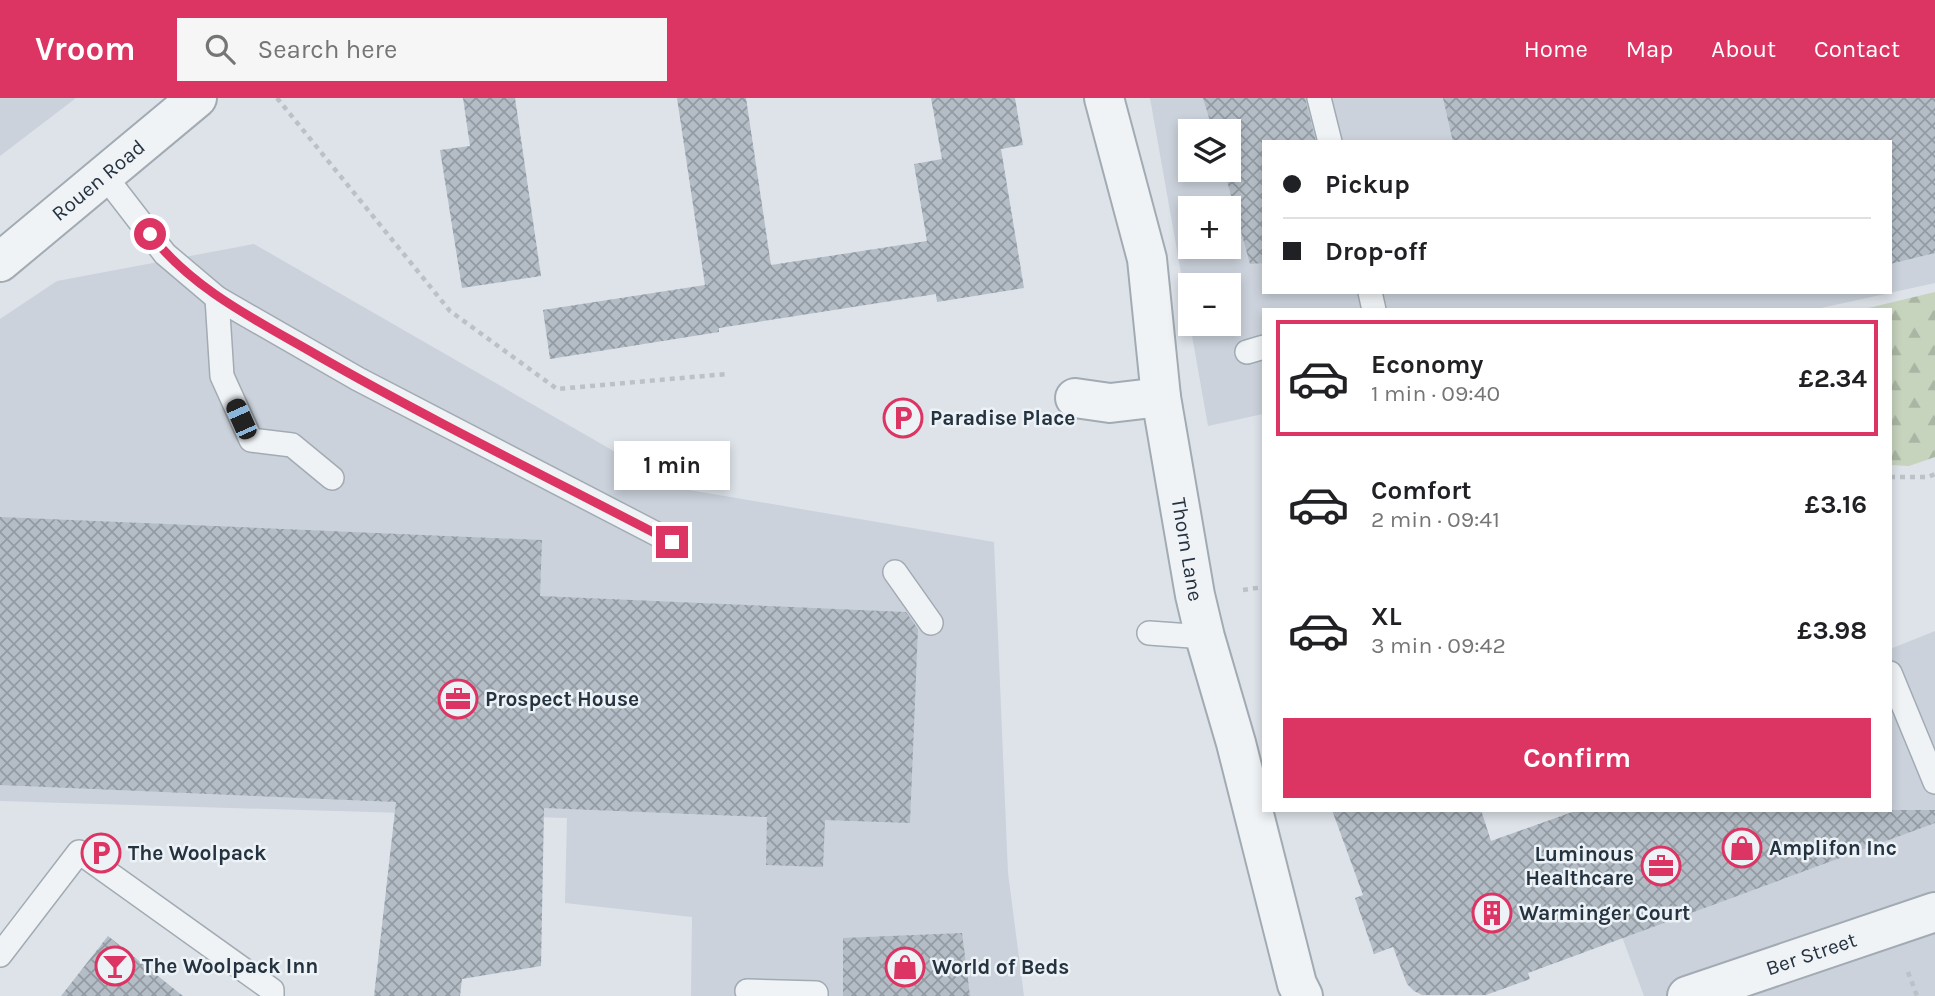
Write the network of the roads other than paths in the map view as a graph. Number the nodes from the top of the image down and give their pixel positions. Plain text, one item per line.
1 (198, 98) edge
2 (1104, 98) edge
3 (1319, 98) edge
4 (1330, 140) edge
5 (104, 175) junction
6 (0, 262) edge
7 (217, 298) junction
8 (1161, 397) junction
9 (1075, 398) dead end
10 (332, 478) dead end
11 (672, 542) dead end
12 (895, 572) dead end
13 (930, 623) dead end
14 (1149, 633) dead end
15 (1205, 637) junction
16 (1892, 678) edge
17 (1935, 782) edge
18 (1935, 912) edge
19 (0, 955) edge
20 (747, 990) dead end
21 (272, 996) edge
22 (816, 996) edge
23 (1303, 996) edge
24 (1687, 996) edge

1 - 5 street, Rouen Road
2 - 8 street, Thorn Lane
3 - 4 lane
5 - 6 street, Rouen Road
5 - 7 lane
7 - 10 lane
7 - 11 lane
8 - 9 street
8 - 15 street, Thorn Lane
12 - 13 lane
14 - 15 lane
15 - 23 street, Thorn Lane
16 - 17 lane
18 - 24 street, Ber Street
19 - 21 lane
20 - 22 lane

